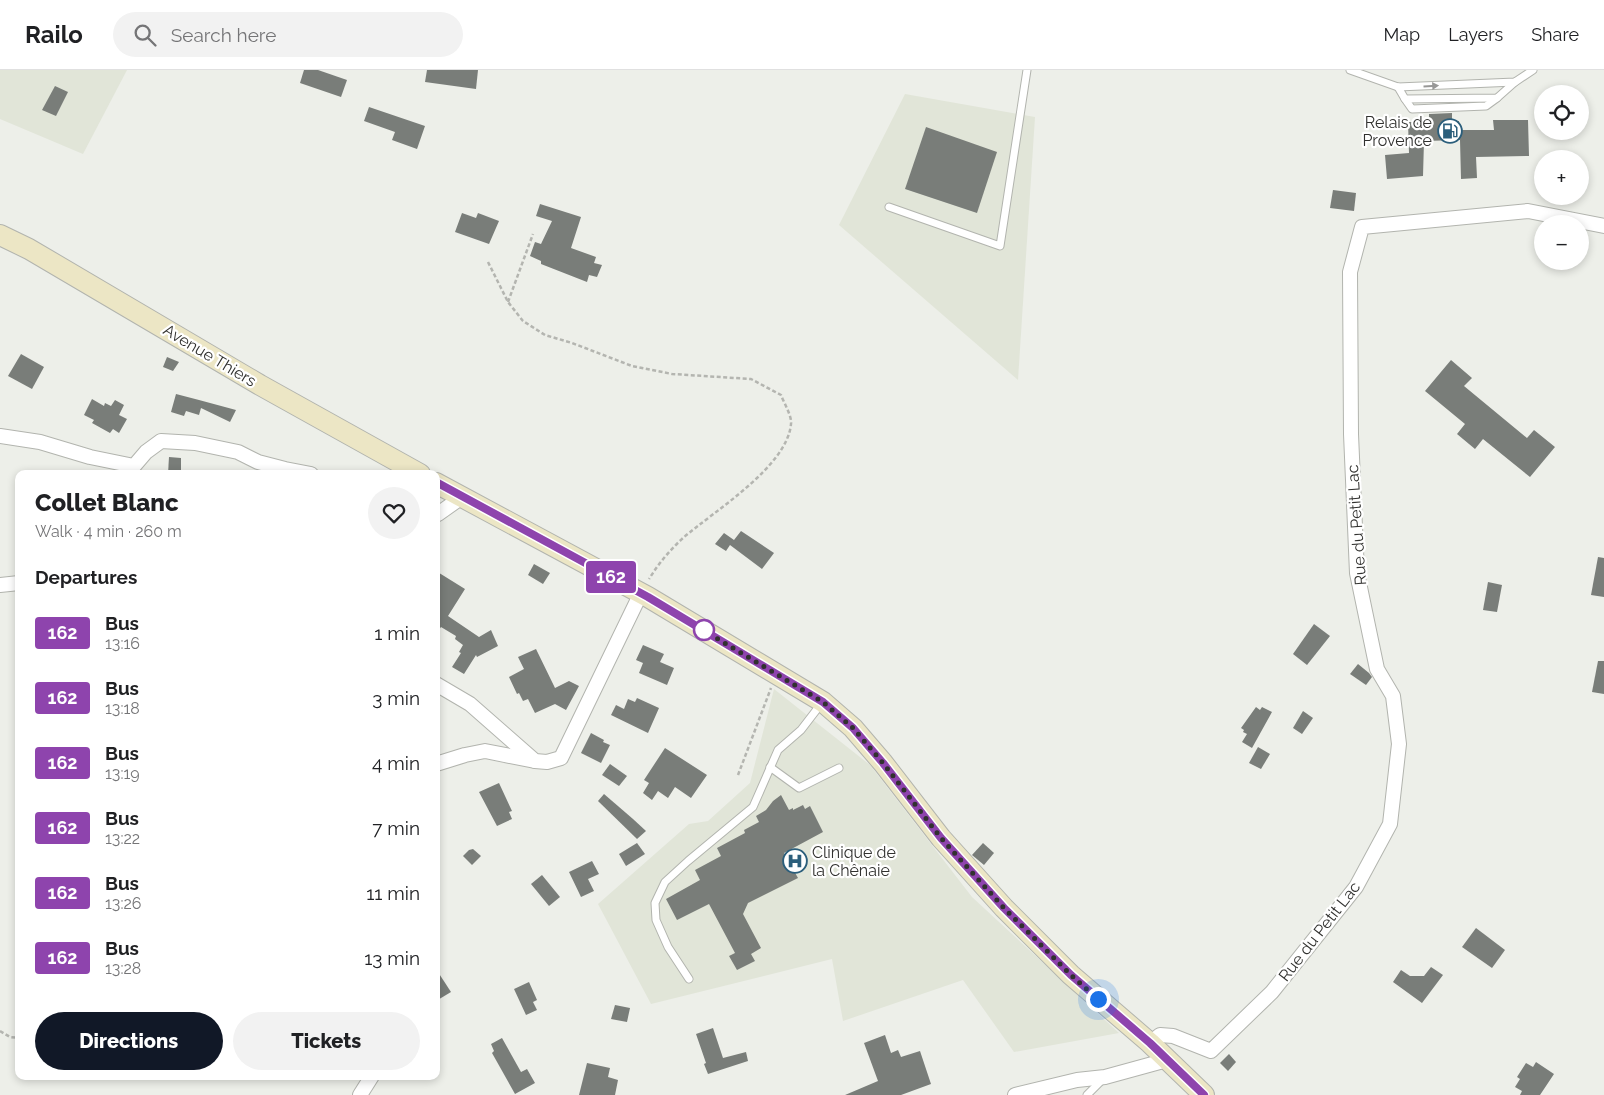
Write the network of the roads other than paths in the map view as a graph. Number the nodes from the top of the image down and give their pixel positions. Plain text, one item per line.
1 (1026, 70) edge
2 (1350, 70) edge
3 (1534, 70) edge
4 (1515, 82) junction
5 (1398, 87) junction
6 (1404, 98) junction
7 (1497, 98) junction
8 (888, 207) dead end
9 (1604, 226) edge
10 (0, 235) edge
11 (0, 436) edge
12 (289, 470) edge
13 (413, 470) edge
14 (440, 484) edge
15 (462, 496) junction
16 (440, 512) edge
17 (15, 583) edge
18 (0, 585) edge
19 (641, 593) junction
20 (440, 686) edge
21 (823, 702) junction
22 (535, 761) junction
23 (440, 763) edge
24 (770, 767) junction
25 (839, 768) dead end
26 (689, 979) dead end
27 (1150, 1043) junction
28 (1167, 1060) junction
29 (1105, 1077) junction
30 (369, 1080) edge
31 (360, 1095) edge
32 (1015, 1095) edge
33 (1087, 1095) edge
34 (1204, 1095) edge

1 - 8 lane
2 - 5 lane
3 - 4 lane
5 -> 4 lane
4 - 7 lane
5 - 6 lane
6 - 7 lane
6 - 7 lane
9 - 27 street, Rue du Petit Lac
10 - 13 main road, Avenue Thiers
11 - 12 street
14 - 15 main road
15 - 16 street
15 - 19 main road
17 - 18 street
19 - 21 main road
19 - 22 street
20 - 22 street
21 - 24 lane
21 - 27 main road
22 - 23 street
24 - 25 lane
24 - 26 lane
27 - 28 main road
28 - 29 street
28 - 34 main road
29 - 32 street
29 - 33 lane
30 - 31 street

